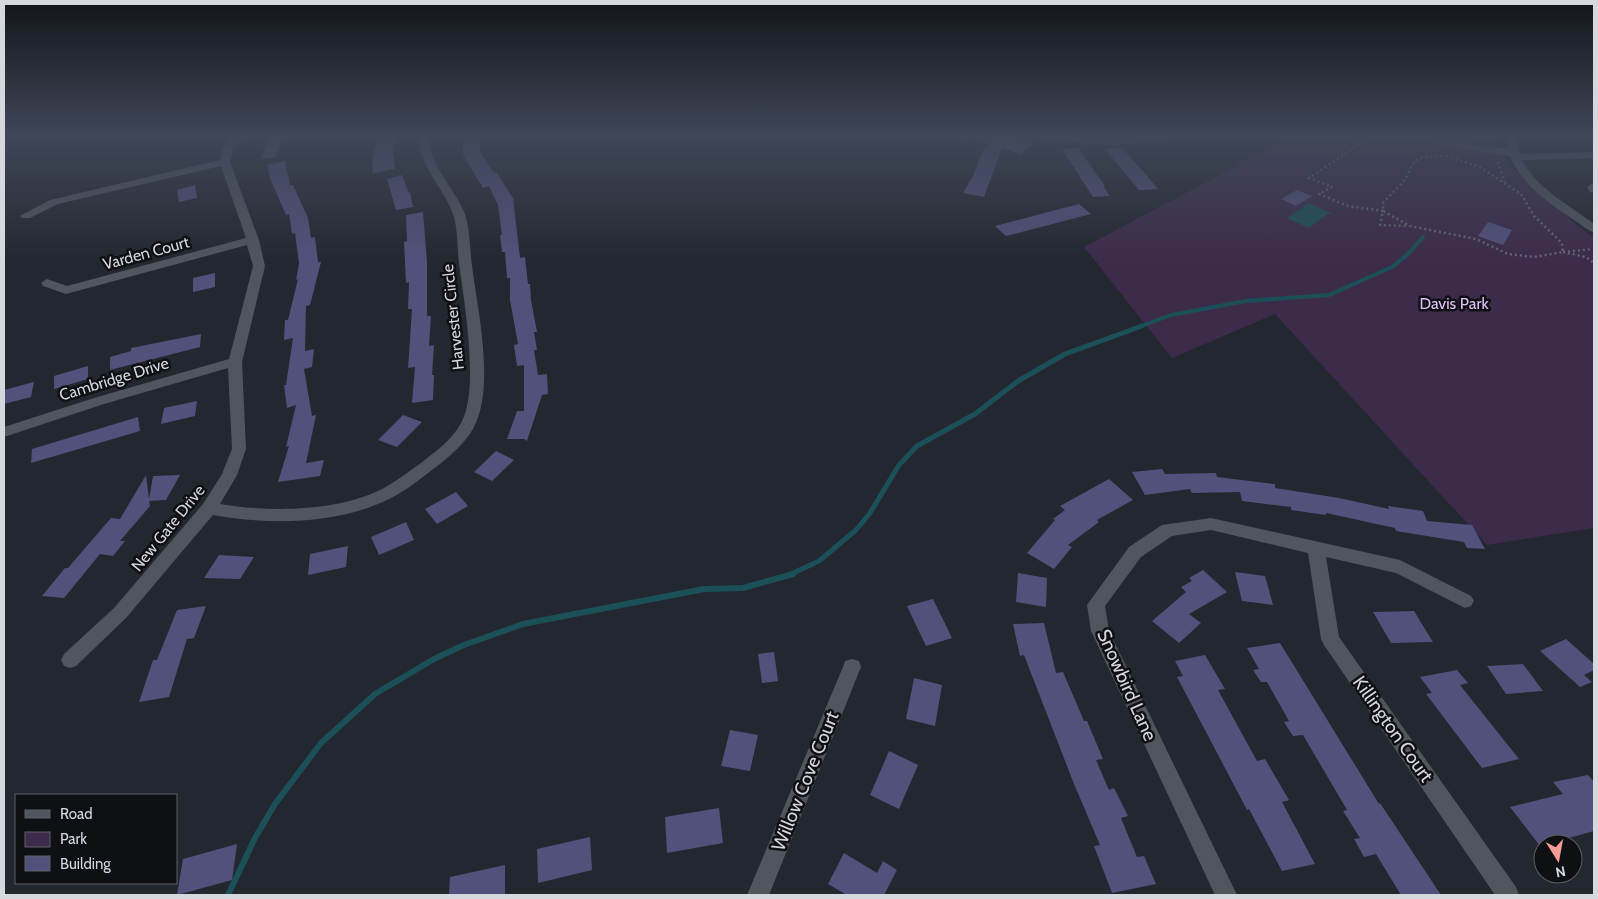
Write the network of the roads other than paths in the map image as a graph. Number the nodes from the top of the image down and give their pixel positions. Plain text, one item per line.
1 (157, 178) edge
2 (231, 178) edge
3 (439, 178) edge
4 (1529, 178) edge
5 (1594, 185) edge
6 (1594, 190) edge
7 (26, 216) dead end
8 (1594, 229) edge
9 (253, 240) junction
10 (47, 283) dead end
11 (235, 362) junction
12 (4, 432) edge
13 (210, 508) junction
14 (1316, 548) junction
15 (1465, 601) dead end
16 (70, 660) dead end
17 (852, 668) dead end
18 (758, 895) edge
19 (1226, 895) edge
20 (1508, 895) edge

1 - 7 street
2 - 9 street, New Gate Drive
3 - 13 street, Harvester Circle
4 - 8 street
5 - 6 street
9 - 10 street, Varden Court
9 - 11 street, New Gate Drive
11 - 12 street, Cambridge Drive
11 - 13 street, New Gate Drive
13 - 16 street, New Gate Drive
14 - 15 street, Snowbird Lane
14 - 19 street, Snowbird Lane
14 - 20 street, Killington Court
17 - 18 street, Willow Cove Court

